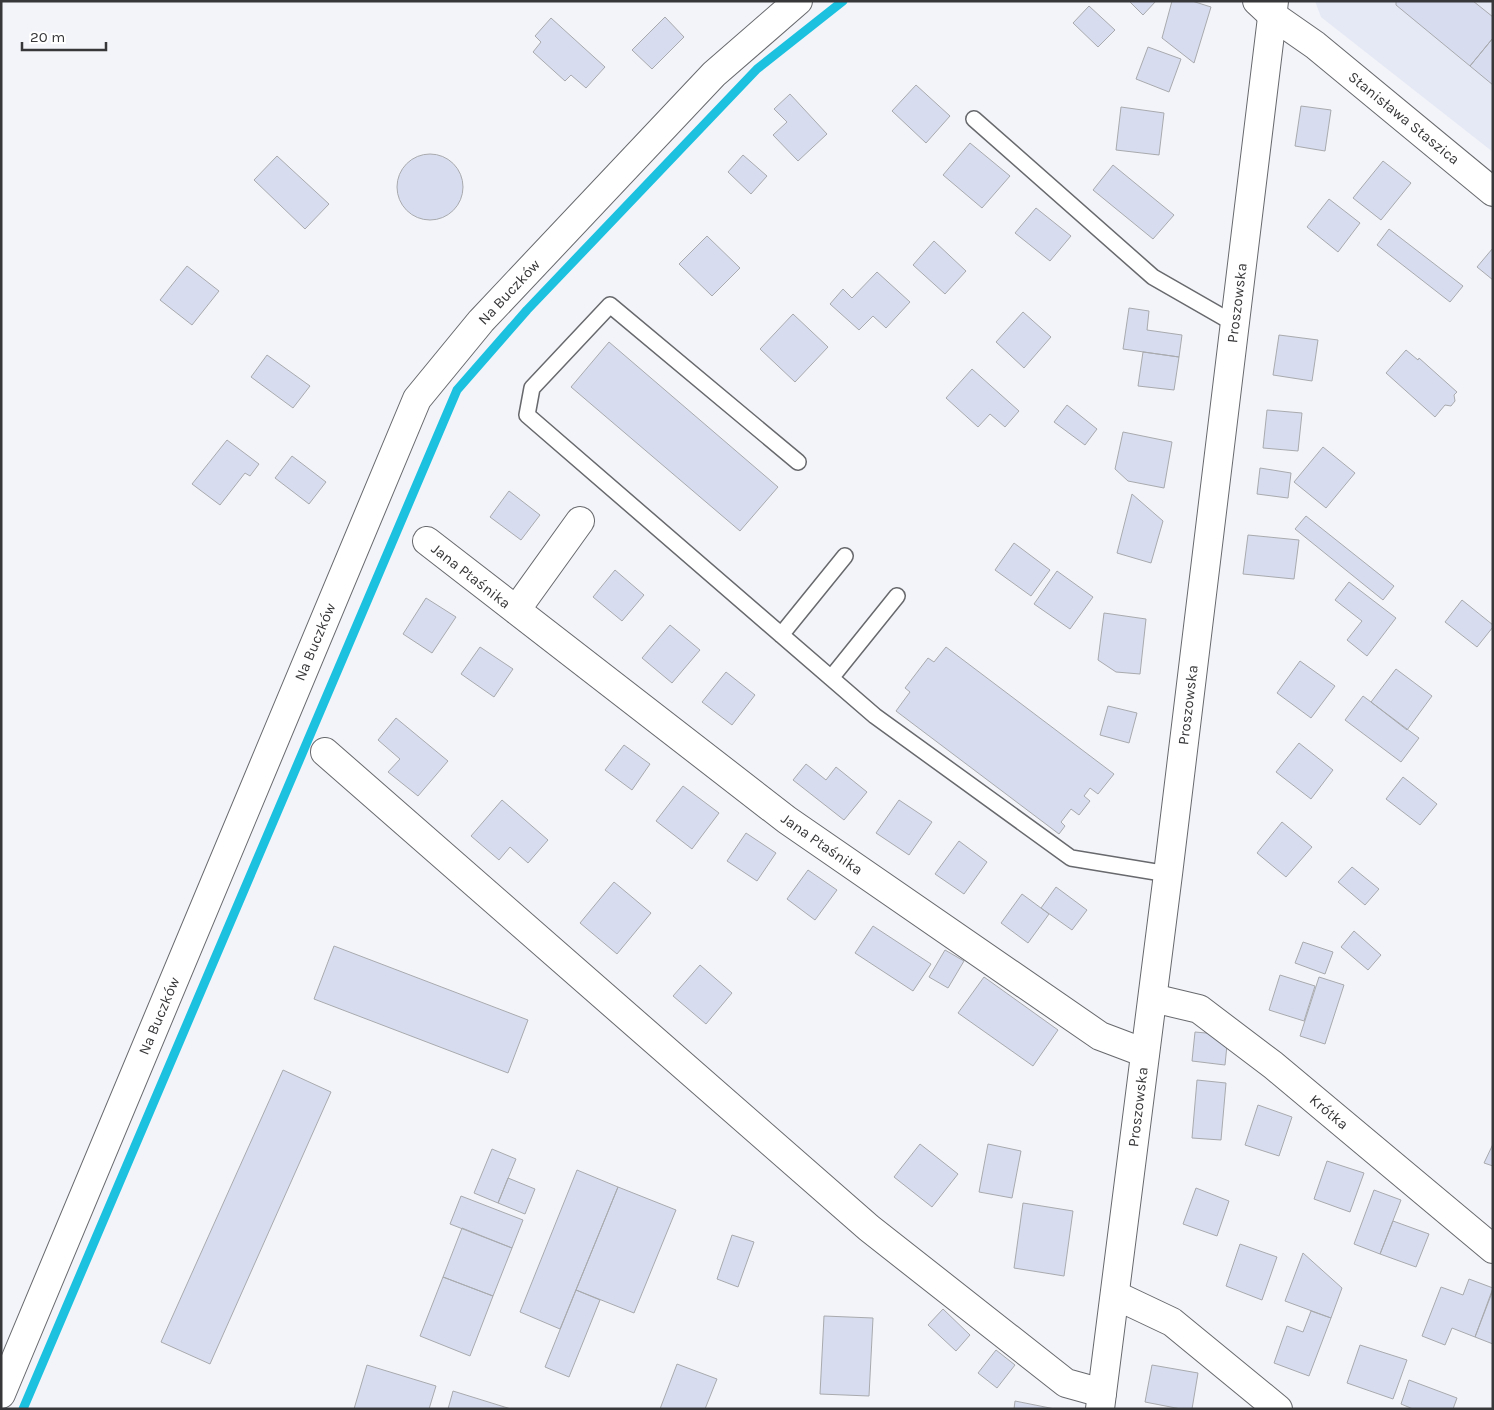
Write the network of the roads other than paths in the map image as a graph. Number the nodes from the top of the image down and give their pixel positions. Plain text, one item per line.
1 (798, 1) edge
2 (1268, 6) edge
3 (974, 119) dead end
4 (1493, 192) edge
5 (1235, 324) junction
6 (798, 462) dead end
7 (580, 521) dead end
8 (427, 541) dead end
9 (845, 556) dead end
10 (897, 596) dead end
11 (516, 610) junction
12 (781, 635) junction
13 (831, 678) junction
14 (325, 752) dead end
15 (1168, 874) junction
16 (1152, 998) junction
17 (1145, 1053) junction
18 (1493, 1249) edge
19 (1115, 1295) junction
20 (1, 1394) edge
21 (1101, 1401) edge
22 (1278, 1409) edge

1 - 20 street, Na Buczków
2 - 4 street, Stanisława Staszica
2 - 5 street, Proszowska
3 - 5 lane
5 - 15 street, Proszowska
6 - 12 lane
7 - 11 street, Jana Ptaśnika
8 - 11 street, Jana Ptaśnika
9 - 12 lane
10 - 13 lane
11 - 17 street, Jana Ptaśnika
12 - 13 lane
13 - 15 lane
14 - 21 street
15 - 16 street, Proszowska
16 - 17 street, Proszowska
16 - 18 street, Krótka
17 - 19 street, Proszowska
19 - 21 street, Proszowska
19 - 22 street

